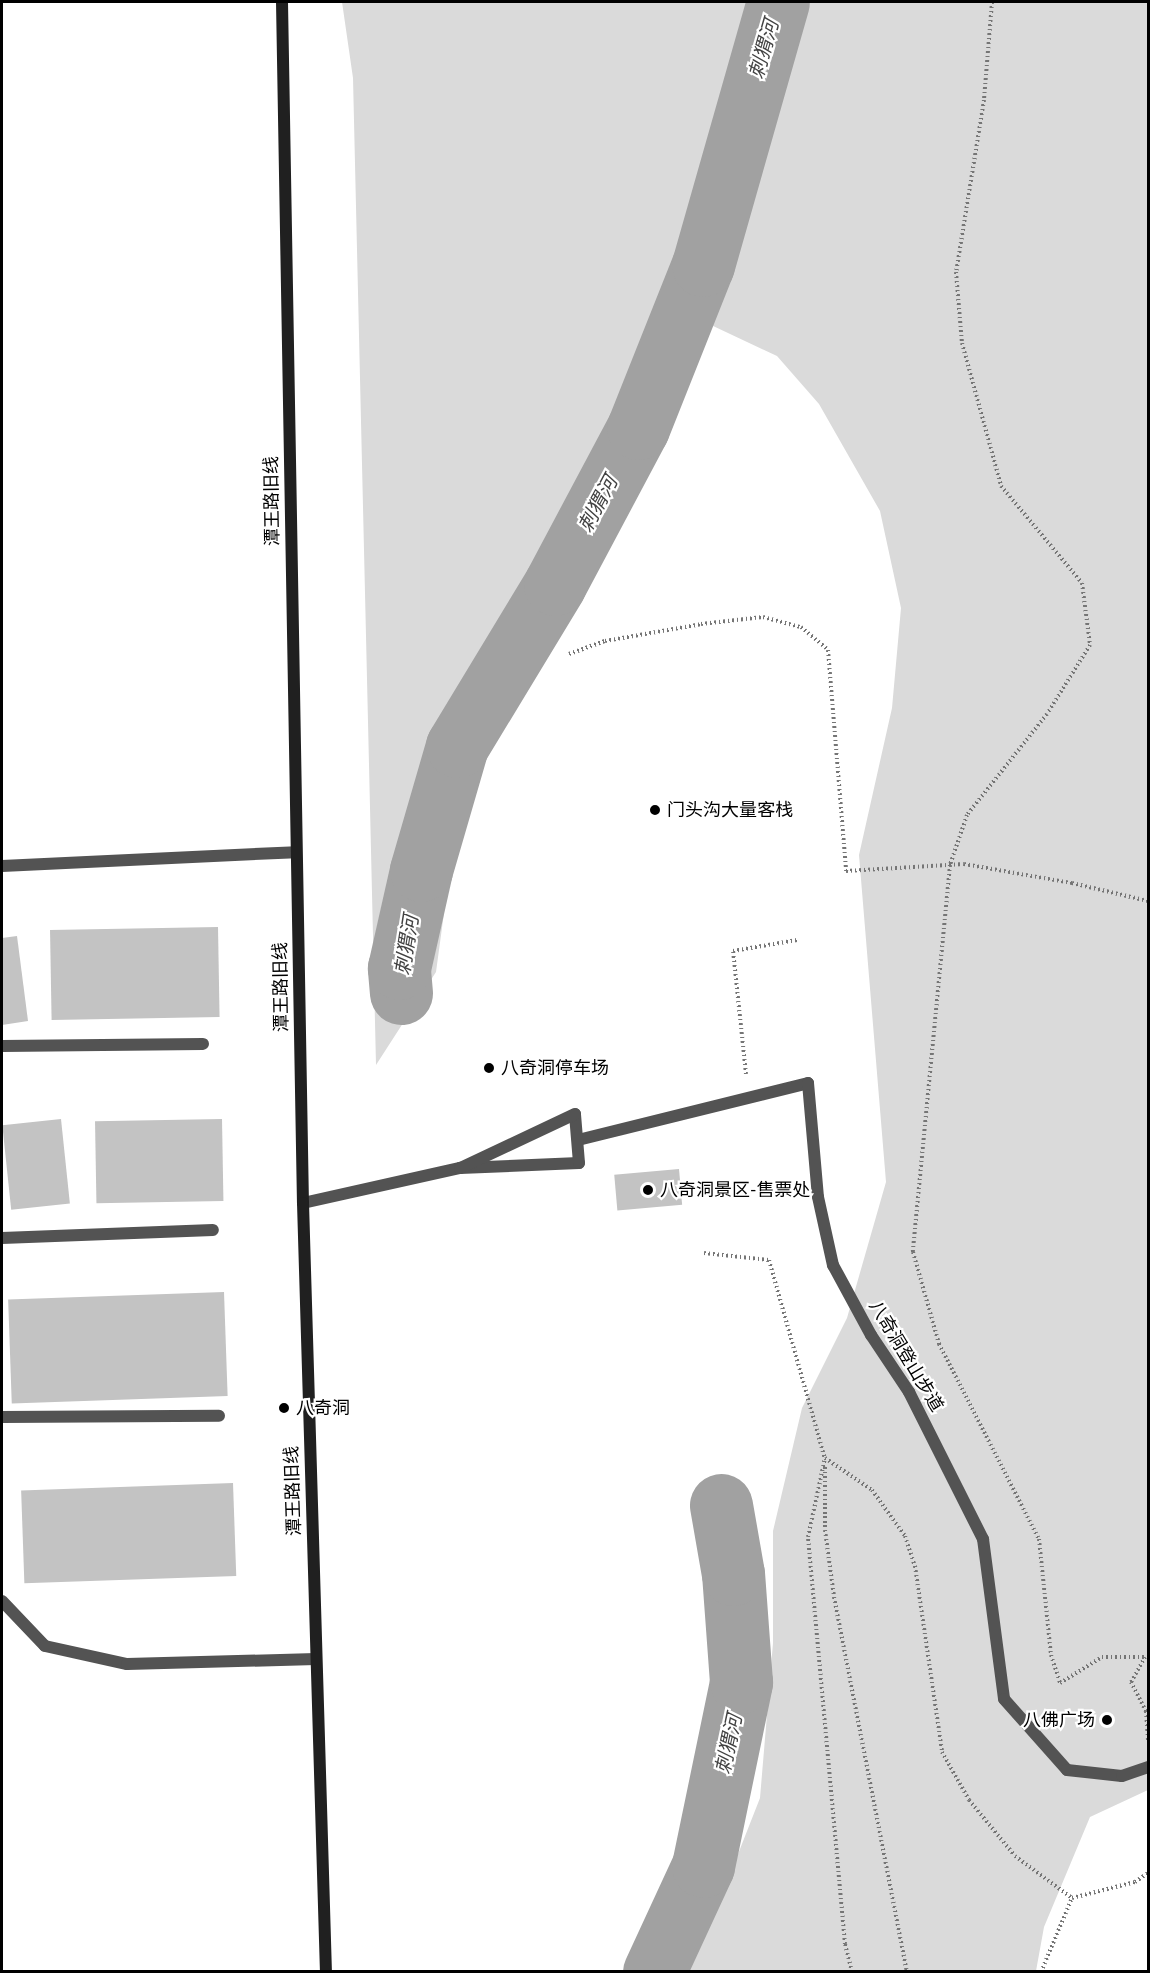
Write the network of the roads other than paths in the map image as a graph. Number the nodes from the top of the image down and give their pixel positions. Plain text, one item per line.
1 (282, 2) edge
2 (296, 852) junction
3 (2, 866) edge
4 (203, 1044) dead end
5 (2, 1046) edge
6 (578, 1140) junction
7 (460, 1168) junction
8 (303, 1203) junction
9 (213, 1230) dead end
10 (2, 1238) edge
11 (219, 1416) dead end
12 (2, 1417) edge
13 (2, 1601) edge
14 (316, 1659) junction
15 (1149, 1767) edge
16 (326, 1971) edge

1 - 2 main road, 潭王路旧线
2 - 3 street
2 - 8 main road, 潭王路旧线
4 - 5 street
6 - 7 street
6 - 7 street
6 - 15 street, 八奇洞登山步道
7 - 8 street
8 - 14 main road, 潭王路旧线
9 - 10 street
11 - 12 street
13 - 14 street
14 - 16 main road, 潭王路旧线

